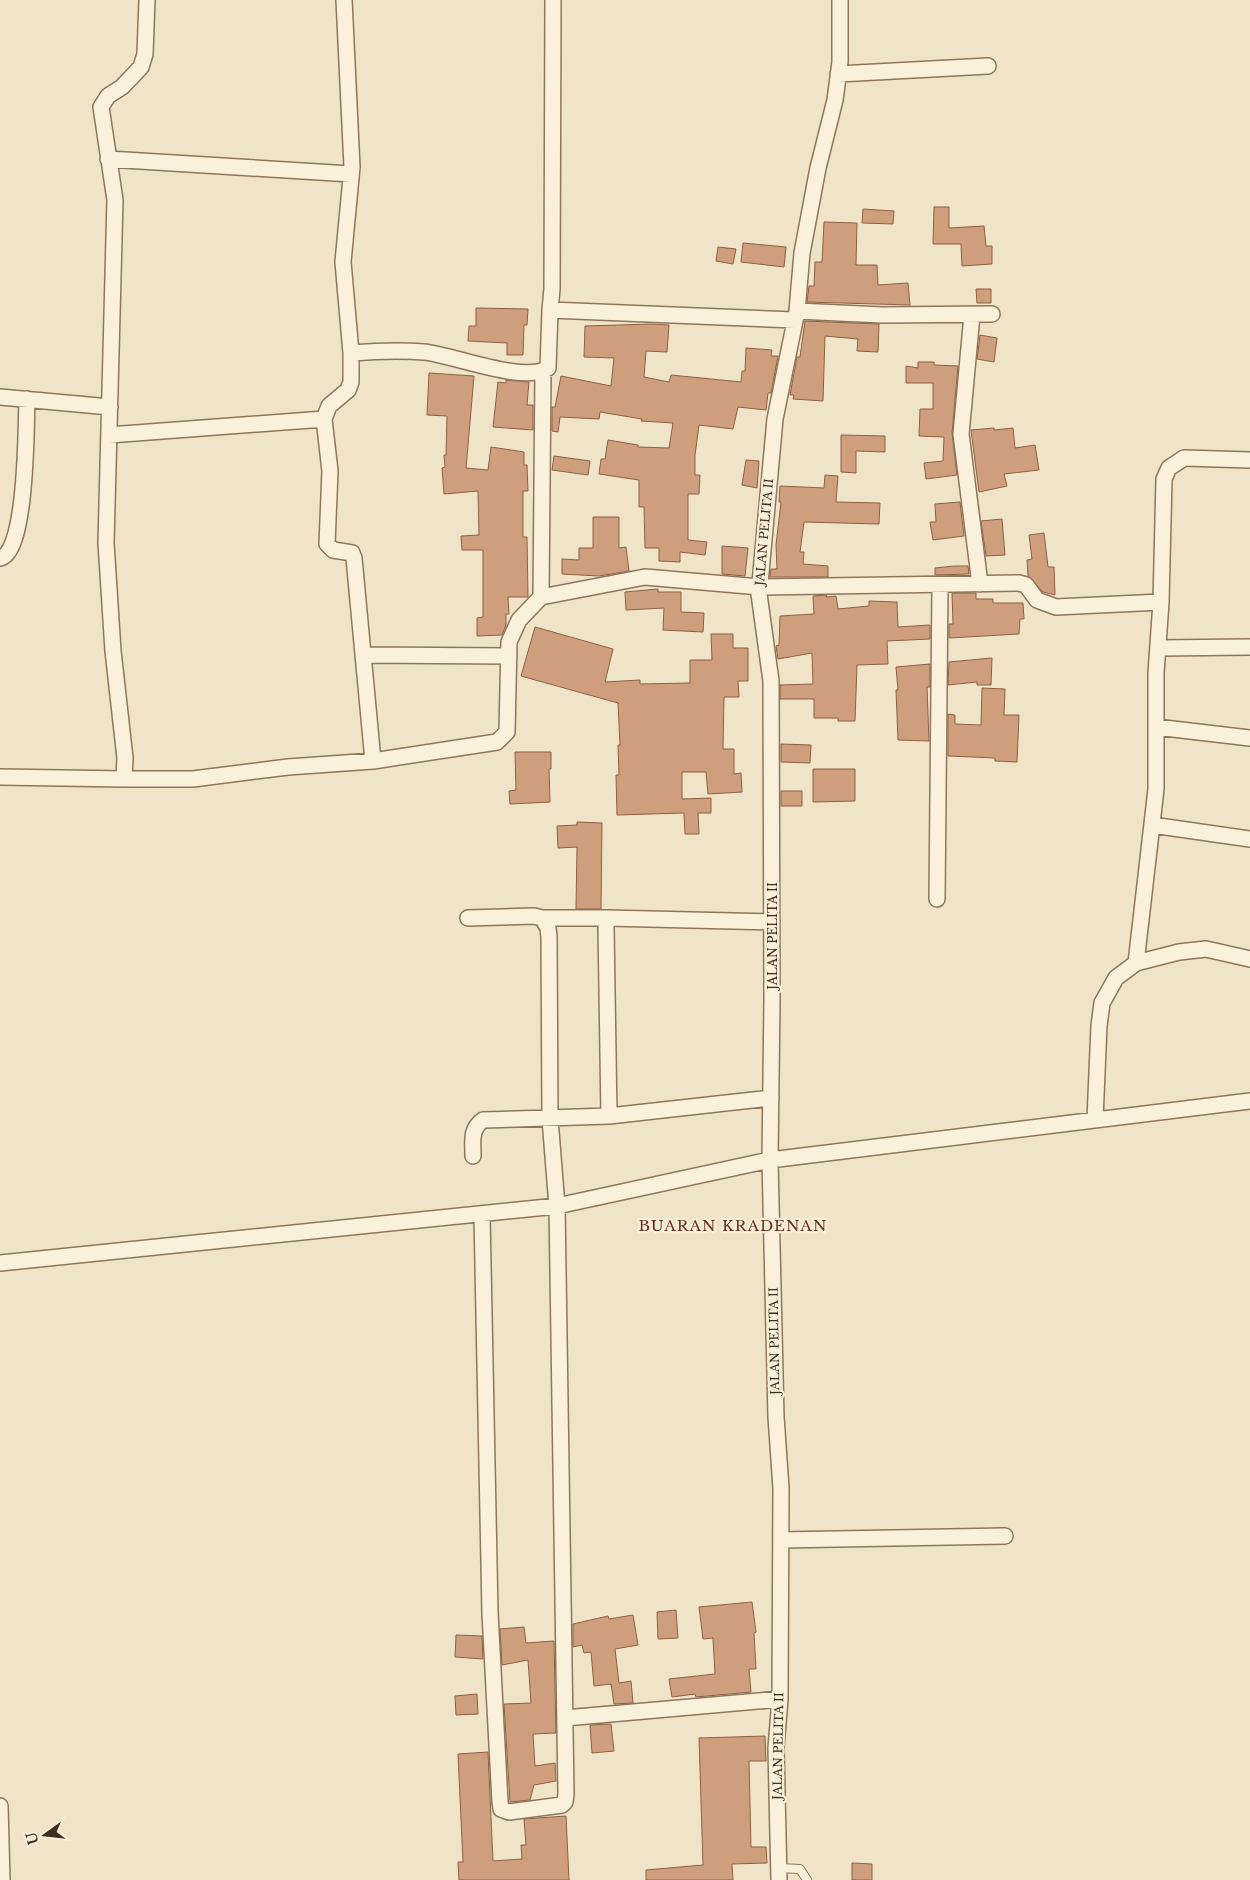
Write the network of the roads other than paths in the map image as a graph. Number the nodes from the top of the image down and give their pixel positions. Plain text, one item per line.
1 (146, 0) edge
2 (344, 0) edge
3 (553, 0) edge
4 (840, 0) edge
5 (988, 66) dead end
6 (838, 74) junction
7 (108, 159) junction
8 (351, 174) junction
9 (550, 310) junction
10 (992, 314) dead end
11 (972, 315) junction
12 (796, 316) junction
13 (351, 353) junction
14 (543, 371) junction
15 (0, 397) edge
16 (27, 399) junction
17 (110, 407) junction
18 (324, 419) junction
19 (110, 435) junction
20 (1250, 460) edge
21 (0, 558) edge
22 (980, 584) junction
23 (940, 585) junction
24 (760, 587) junction
25 (540, 597) junction
26 (1161, 602) junction
27 (1250, 646) edge
28 (1159, 648) junction
29 (363, 655) junction
30 (509, 656) junction
31 (1156, 727) junction
32 (1250, 738) edge
33 (373, 761) junction
34 (0, 777) edge
35 (124, 779) junction
36 (1152, 825) junction
37 (1250, 839) edge
38 (936, 899) dead end
39 (468, 918) dead end
40 (542, 918) junction
41 (607, 918) junction
42 (772, 922) junction
43 (1250, 959) edge
44 (1136, 963) junction
45 (771, 1098) junction
46 (1250, 1101) edge
47 (609, 1116) junction
48 (550, 1119) junction
49 (1100, 1119) junction
50 (473, 1156) dead end
51 (770, 1160) junction
52 (556, 1206) junction
53 (482, 1215) junction
54 (0, 1263) edge
55 (1005, 1536) dead end
56 (780, 1540) junction
57 (780, 1699) junction
58 (565, 1718) junction
59 (0, 1806) edge
60 (779, 1874) edge
61 (2, 1880) edge
62 (807, 1880) edge

1 - 7 street
2 - 8 street
3 - 9 street
4 - 6 street, JALAN PELITA II
5 - 6 street
6 - 12 street, JALAN PELITA II
7 - 8 street
7 - 17 street
8 - 13 street
9 - 12 street
9 - 14 street
10 - 11 street
11 - 12 street
11 - 22 street
12 - 24 street, JALAN PELITA II
13 - 14 street
13 - 18 street
14 - 25 street
15 - 16 street
16 - 17 street
16 - 21 street
17 - 19 street
18 - 19 street
18 - 29 street
19 - 35 street
20 - 26 street
22 - 23 street
22 - 26 street
23 - 24 street
23 - 38 street
24 - 25 street
24 - 42 street, JALAN PELITA II
25 - 30 street
26 - 28 street
27 - 28 street
28 - 31 street
29 - 30 street
29 - 33 street
30 - 33 street
31 - 32 street
31 - 36 street
33 - 35 street
34 - 35 street
36 - 37 street
36 - 44 street
39 - 40 street
40 - 41 street
40 - 48 street
41 - 42 street
41 - 47 street
42 - 45 street, JALAN PELITA II
43 - 44 street
44 - 49 street
45 - 47 street
45 - 51 street, JALAN PELITA II
46 - 49 street
47 - 48 street
48 - 50 street
48 - 52 street
49 - 51 street
51 - 52 street
51 - 56 street, JALAN PELITA II
52 - 53 street
52 - 58 street
53 - 54 street
53 - 58 street
55 - 56 street
56 - 57 street, JALAN PELITA II
57 - 58 street
57 - 60 street, JALAN PELITA II
59 - 61 street
60 - 62 lane

